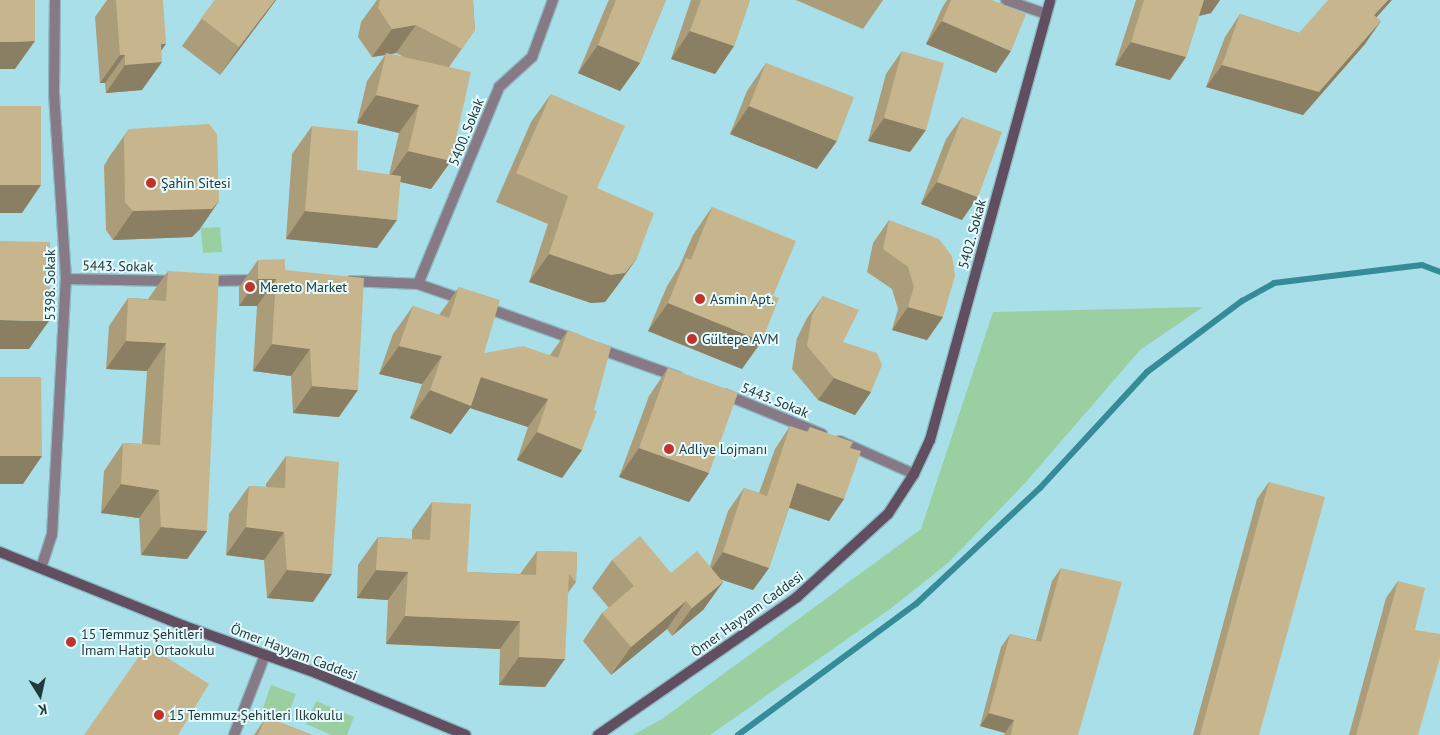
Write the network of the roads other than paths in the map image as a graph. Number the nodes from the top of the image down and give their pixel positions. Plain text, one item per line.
1 (55, 0) edge
2 (554, 0) edge
3 (1006, 0) edge
4 (1050, 0) edge
5 (1046, 14) junction
6 (66, 279) junction
7 (265, 280) edge
8 (342, 280) edge
9 (418, 284) junction
10 (685, 380) edge
11 (713, 390) edge
12 (914, 474) junction
13 (0, 552) edge
14 (42, 568) junction
15 (264, 654) junction
16 (234, 735) edge
17 (466, 735) edge
18 (598, 735) edge

1 - 6 street, 5398. Sokak
2 - 9 street, 5400. Sokak
3 - 5 street
4 - 5 street, 5402. Sokak
5 - 12 street, 5402. Sokak
6 - 7 street, 5443. Sokak
6 - 14 street, 5398. Sokak
8 - 9 street
9 - 10 street
11 - 12 street, 5443. Sokak
12 - 18 street, Ömer Hayyam Caddesi
13 - 14 street, Ömer Hayyam Caddesi
14 - 15 street, Ömer Hayyam Caddesi
15 - 16 street
15 - 17 street, Ömer Hayyam Caddesi

